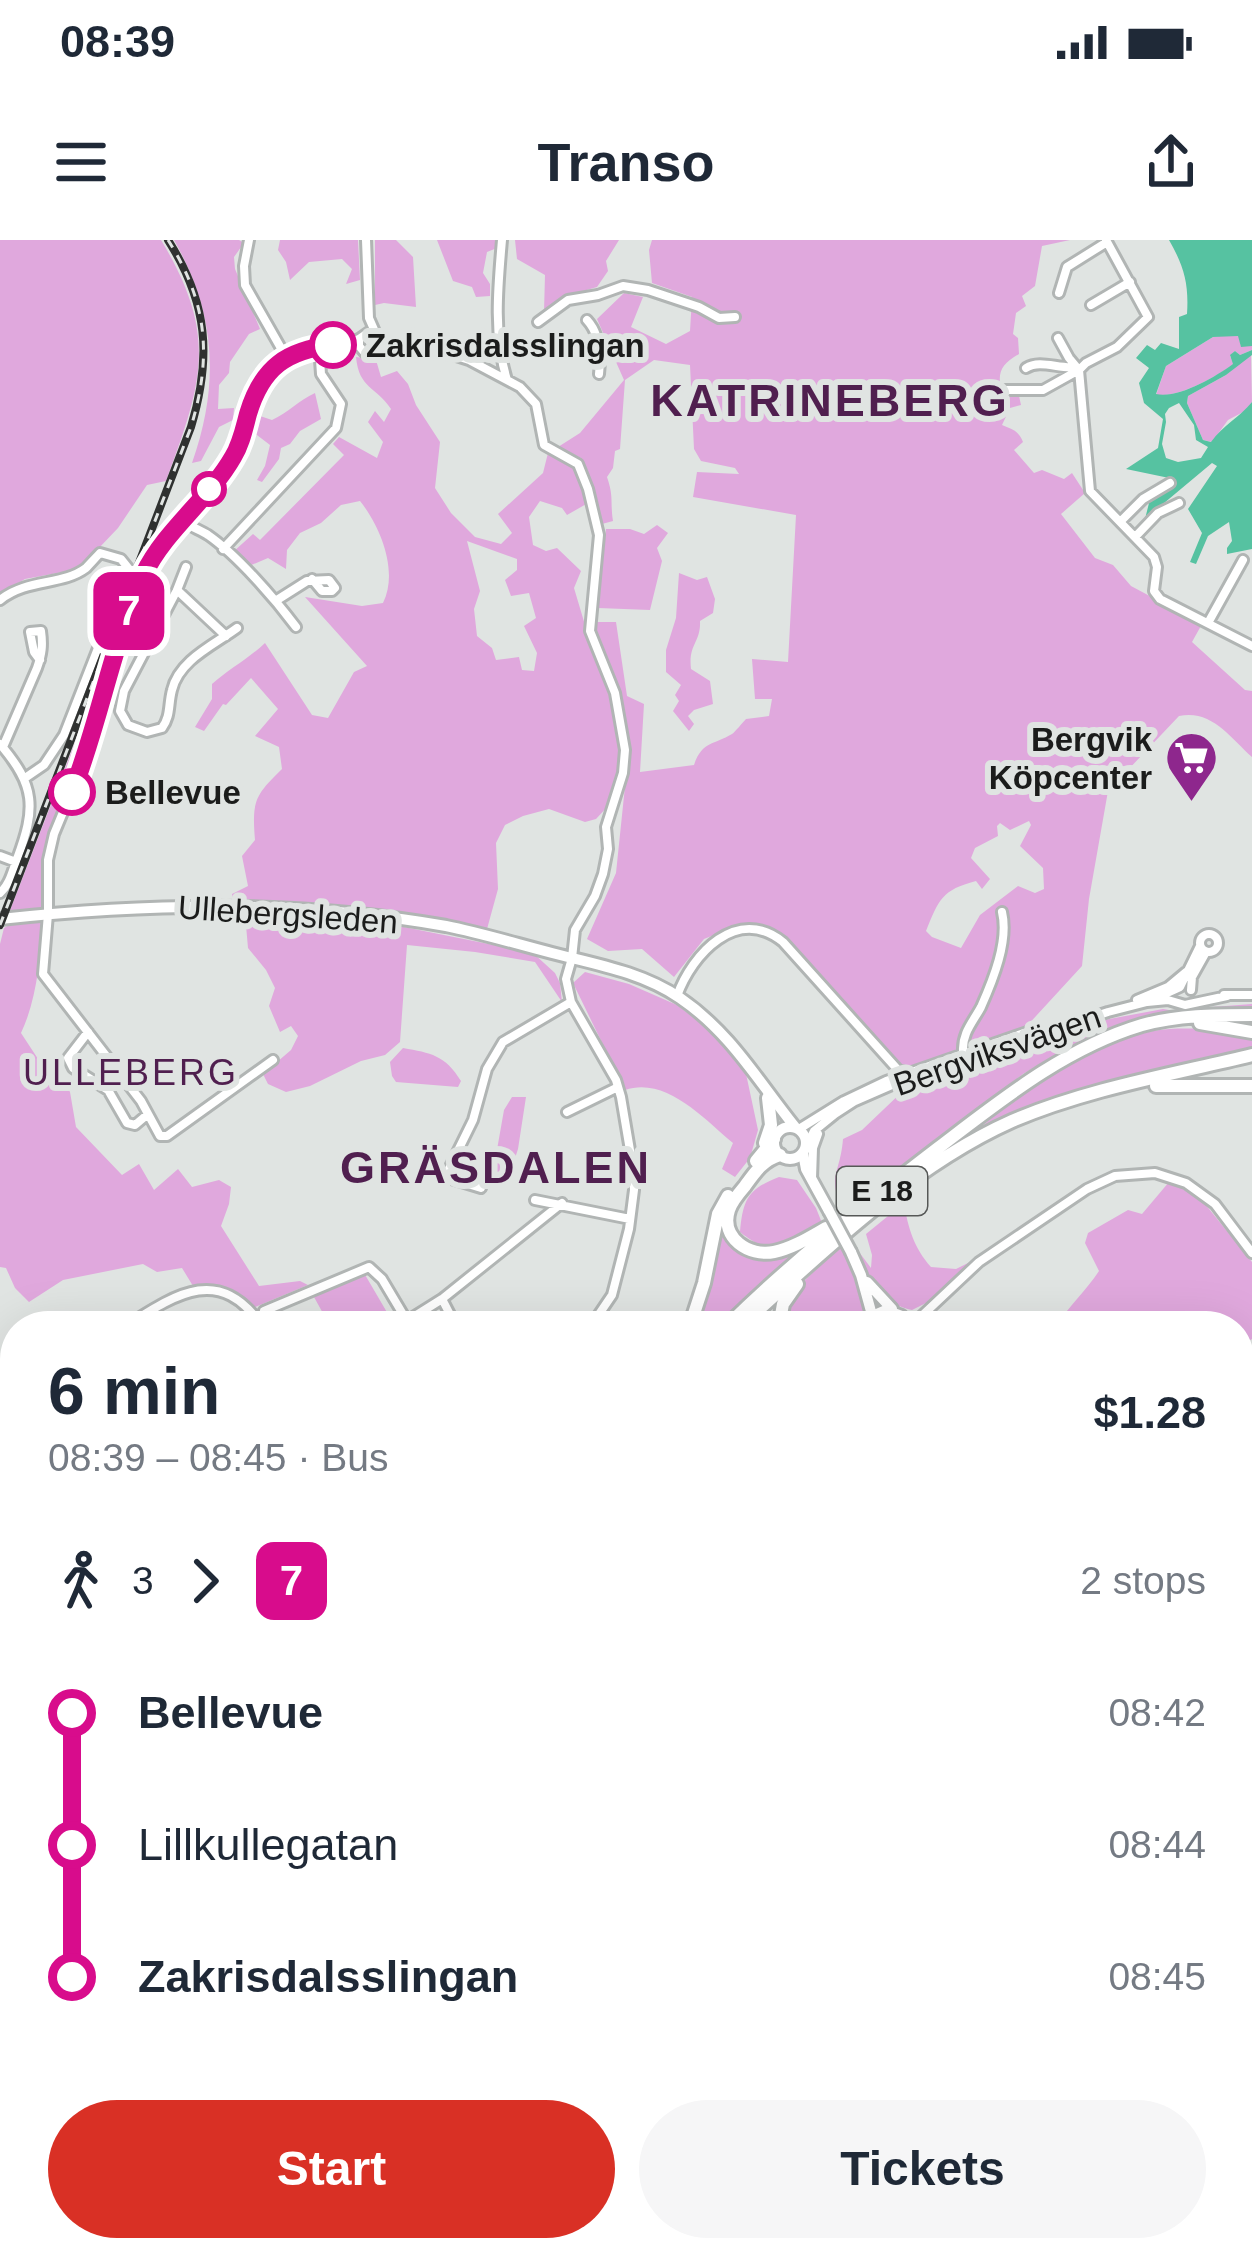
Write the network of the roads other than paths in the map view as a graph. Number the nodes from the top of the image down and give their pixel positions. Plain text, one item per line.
1 (249, 240) edge
2 (366, 240) edge
3 (502, 240) edge
4 (1106, 241) edge
5 (613, 278) dead end
6 (1130, 282) junction
7 (620, 287) junction
8 (1059, 293) dead end
9 (1091, 305) dead end
10 (735, 316) dead end
11 (369, 318) junction
12 (587, 320) dead end
13 (538, 322) dead end
14 (1058, 338) dead end
15 (360, 340) junction
16 (378, 340) junction
17 (319, 346) junction
18 (286, 357) junction
19 (1026, 368) dead end
20 (1077, 368) junction
21 (598, 374) dead end
22 (507, 380) junction
23 (1005, 390) dead end
24 (1170, 482) dead end
25 (1179, 502) dead end
26 (183, 520) junction
27 (1119, 522) junction
28 (1135, 537) junction
29 (224, 549) junction
30 (1243, 560) dead end
31 (186, 567) dead end
32 (312, 579) dead end
33 (177, 590) junction
34 (0, 600) edge
35 (277, 601) junction
36 (1208, 623) junction
37 (296, 627) dead end
38 (238, 628) dead end
39 (226, 636) junction
40 (1252, 646) edge
41 (40, 660) dead end
42 (105, 682) junction
43 (126, 687) junction
44 (2, 746) edge
45 (26, 778) junction
46 (0, 856) edge
47 (16, 862) junction
48 (0, 893) edge
49 (1002, 912) dead end
50 (48, 914) junction
51 (0, 919) edge
52 (572, 958) junction
53 (1194, 961) junction
54 (1186, 993) junction
55 (1252, 994) edge
56 (677, 996) junction
57 (571, 1002) junction
58 (1124, 1003) junction
59 (1252, 1015) edge
60 (1126, 1031) junction
61 (88, 1032) junction
62 (1252, 1032) edge
63 (1252, 1055) edge
64 (964, 1056) junction
65 (888, 1058) junction
66 (273, 1060) dead end
67 (907, 1072) junction
68 (761, 1081) junction
69 (886, 1081) junction
70 (1252, 1086) edge
71 (618, 1087) junction
72 (1125, 1087) junction
73 (769, 1098) junction
74 (567, 1112) dead end
75 (148, 1114) junction
76 (824, 1122) junction
77 (796, 1128) junction
78 (776, 1135) junction
79 (804, 1150) junction
80 (783, 1157) junction
81 (758, 1158) junction
82 (812, 1178) junction
83 (482, 1188) dead end
84 (535, 1200) dead end
85 (562, 1204) junction
86 (828, 1209) junction
87 (857, 1218) junction
88 (630, 1219) junction
89 (1252, 1253) edge
90 (861, 1275) junction
91 (442, 1299) junction
92 (933, 1302) junction
93 (895, 1310) junction
94 (149, 1311) edge
95 (252, 1311) edge
96 (264, 1311) edge
97 (401, 1311) edge
98 (423, 1311) edge
99 (448, 1311) edge
100 (601, 1311) edge
101 (695, 1311) edge
102 (745, 1311) edge
103 (757, 1311) edge
104 (782, 1311) edge
105 (868, 1311) edge
106 (880, 1311) edge
107 (901, 1311) edge
108 (916, 1311) edge
109 (924, 1311) edge

1 - 18 street
2 - 11 street
3 - 22 street
4 - 6 street
4 - 8 street
5 - 7 street
6 - 9 street
6 - 20 street
7 - 10 street
7 - 13 street
11 - 15 street
11 - 16 street
12 - 21 street
14 - 20 street
15 - 16 street
15 - 16 street
15 - 17 street
16 - 22 street
17 - 18 street
17 - 29 street
18 - 26 street
19 - 20 street
20 - 23 street
20 - 27 street
22 - 52 street
24 - 27 street
25 - 28 street
26 - 29 street
26 - 42 street
27 - 28 street
28 - 36 street
29 - 35 street
30 - 36 street
31 - 33 street
32 - 35 street
33 - 39 street
33 - 43 street
34 - 45 street
35 - 37 street
36 - 40 street
38 - 39 street
39 - 43 street
41 - 44 street
42 - 43 street
42 - 50 street
44 - 45 street
45 - 47 street
46 - 47 street
47 - 48 street
49 - 64 street, Bergviksvägen
50 - 51 main road, Ullebergsleden
50 - 52 main road, Ullebergsleden
50 - 61 street
52 - 56 main road, Ullebergsleden
52 - 57 street
53 - 54 street
53 - 54 street
53 - 58 street
54 - 55 street, Bergviksvägen
54 - 58 street, Bergviksvägen
54 - 64 street, Bergviksvägen
56 - 65 street
56 - 68 main road, Ullebergsleden
57 - 71 street
57 - 83 street
58 - 64 street, Bergviksvägen
59 - 60 highway, E 18
60 - 62 highway
60 - 87 highway, E 18
61 - 75 street
61 - 75 street
63 - 72 highway, E 18
64 - 67 street, Bergviksvägen
64 - 76 street, Bergviksvägen
65 - 67 street
65 - 69 street
66 - 75 street
67 - 69 street, Bergviksvägen
68 - 73 main road, Ullebergsleden
68 - 77 main road, Ullebergsleden
69 - 77 street, Bergviksvägen
70 - 72 highway
71 - 74 street
71 - 88 street
72 - 87 highway, E 18
73 - 78 main road, Ullebergsleden
73 - 81 highway
76 - 79 street, Bergviksvägen
76 - 82 street
77 - 78 main road
77 - 79 main road
78 - 80 main road
78 - 81 highway
79 - 80 main road
79 - 82 main road
80 - 86 main road
80 - 87 highway
81 - 101 highway
82 - 86 main road
84 - 85 street
85 - 88 street
85 - 91 street
86 - 90 main road, bridge
87 - 102 highway, E 18
87 - 103 highway, E 18
87 - 104 highway
88 - 100 street
89 - 92 street
90 - 93 main road
90 - 105 main road
91 - 98 street
91 - 99 street
92 - 108 street
92 - 109 street
93 - 106 street
93 - 107 street
94 - 95 street
96 - 97 street

